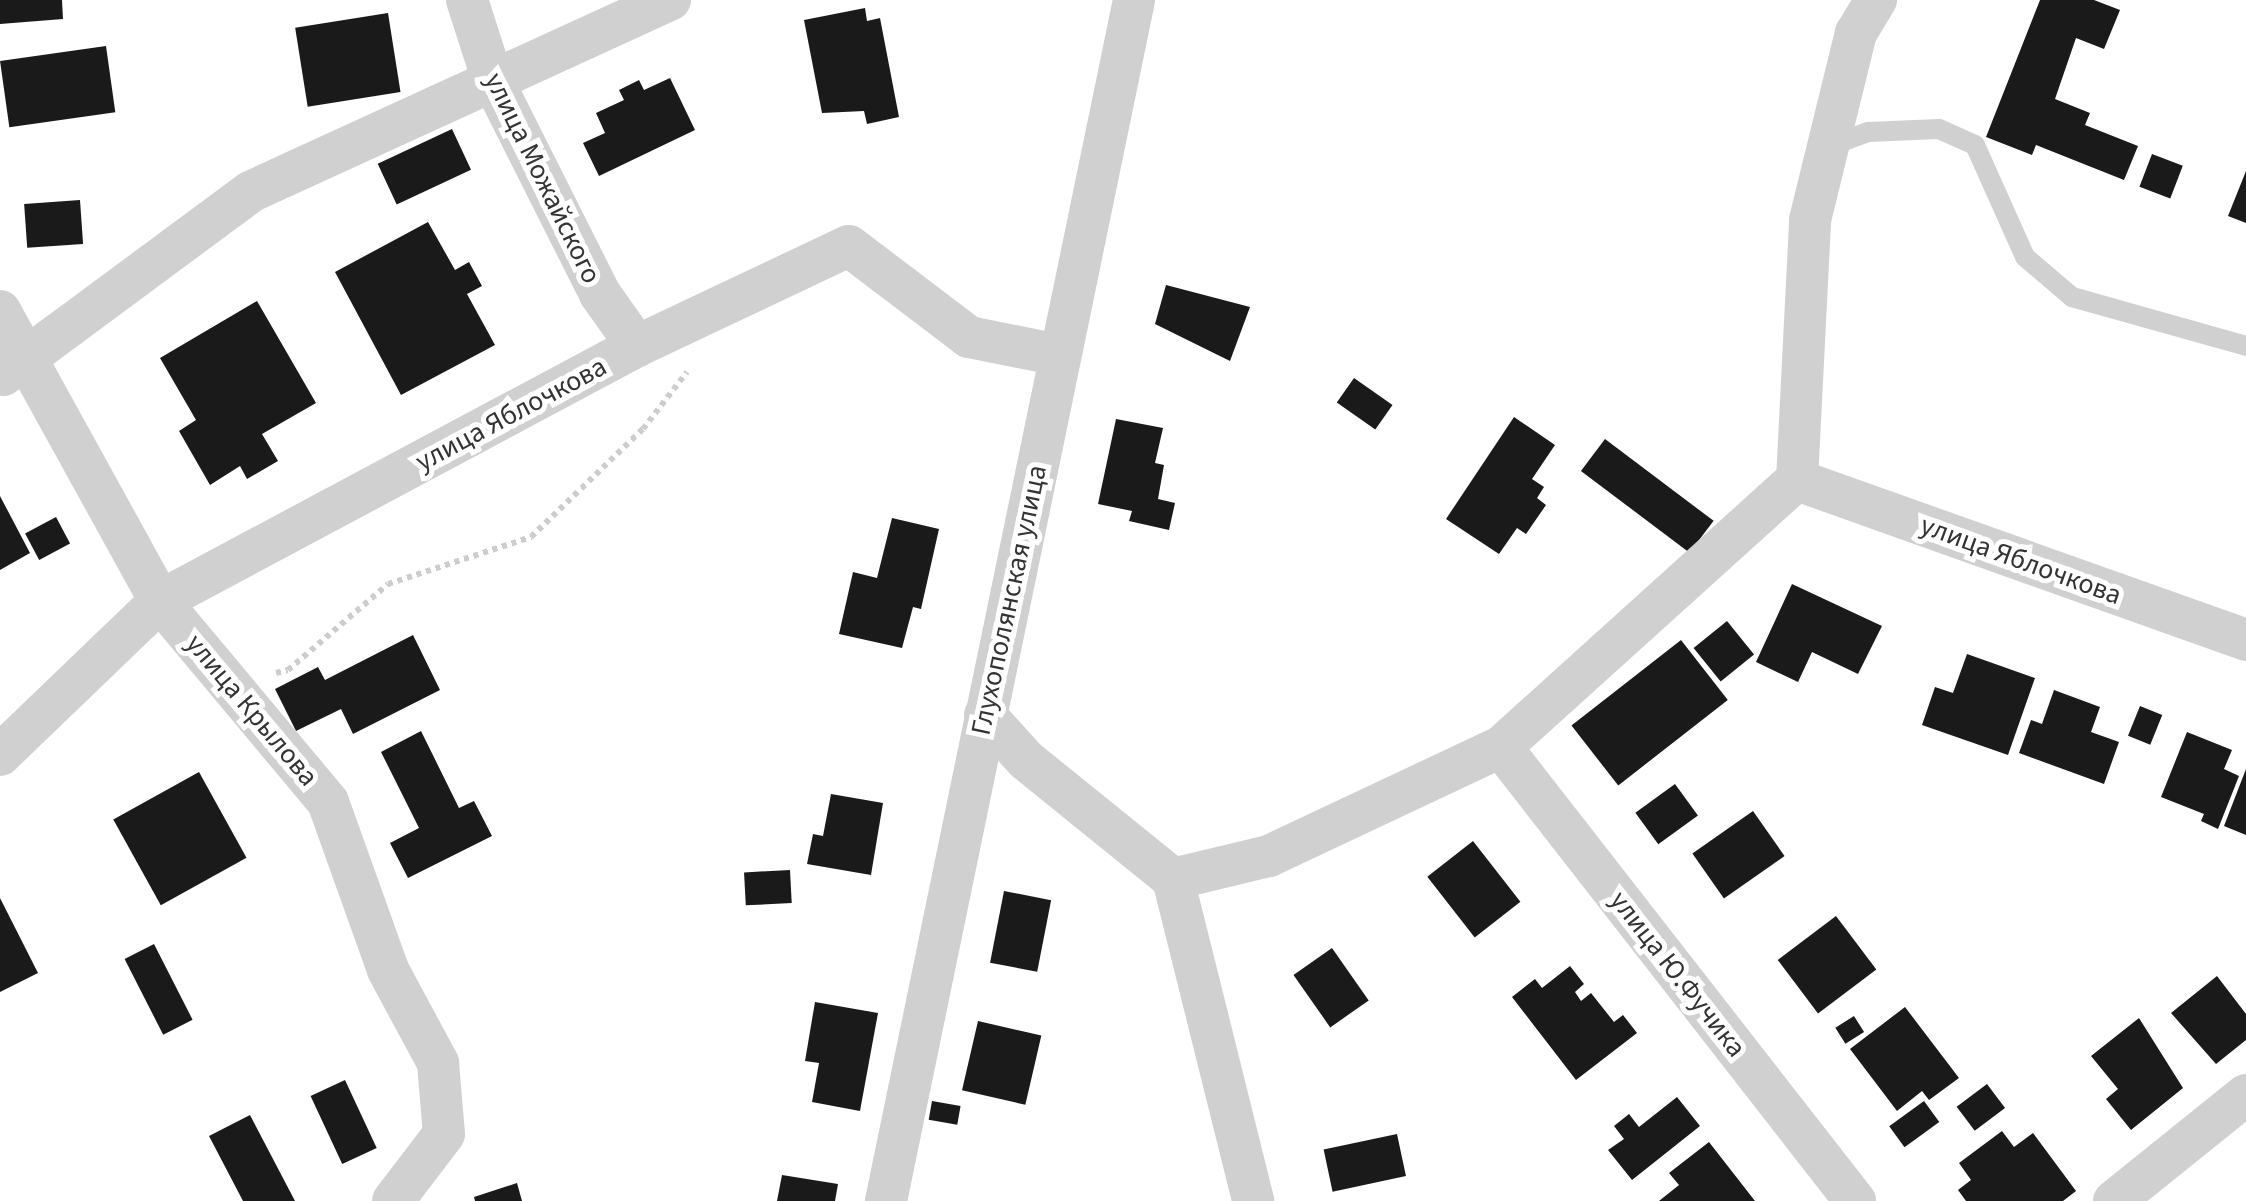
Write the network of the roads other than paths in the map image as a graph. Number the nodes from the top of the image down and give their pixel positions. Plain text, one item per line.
1 (467, 0) edge
2 (670, 0) edge
3 (1134, 0) edge
4 (1876, 0) edge
5 (493, 81) junction
6 (1828, 147) junction
7 (0, 311) edge
8 (637, 346) junction
9 (2246, 346) edge
10 (1059, 355) junction
11 (12, 369) edge
12 (1796, 480) junction
13 (160, 601) junction
14 (2246, 640) edge
15 (985, 715) junction
16 (1501, 747) junction
17 (0, 755) edge
18 (1172, 879) junction
19 (2246, 1094) edge
20 (393, 1201) edge
21 (886, 1201) edge
22 (1253, 1201) edge
23 (1855, 1201) edge
24 (2114, 1201) edge

1 - 5 street, улица Можайского
2 - 5 street
3 - 10 street, Глухополянская улица
4 - 6 street
5 - 8 street, улица Можайского
5 - 11 street
6 - 9 lane
6 - 12 street
7 - 11 street, улица Крылова
8 - 10 street, улица Яблочкова
8 - 13 street, улица Яблочкова
10 - 15 street, Глухополянская улица
11 - 13 street, улица Крылова
12 - 14 street, улица Яблочкова
12 - 16 street
13 - 17 street, улица Яблочкова
13 - 20 street, улица Крылова
15 - 18 street
15 - 21 street, Глухополянская улица
16 - 18 street
16 - 23 street, улица Ю.Фучика
18 - 22 street
19 - 24 street

